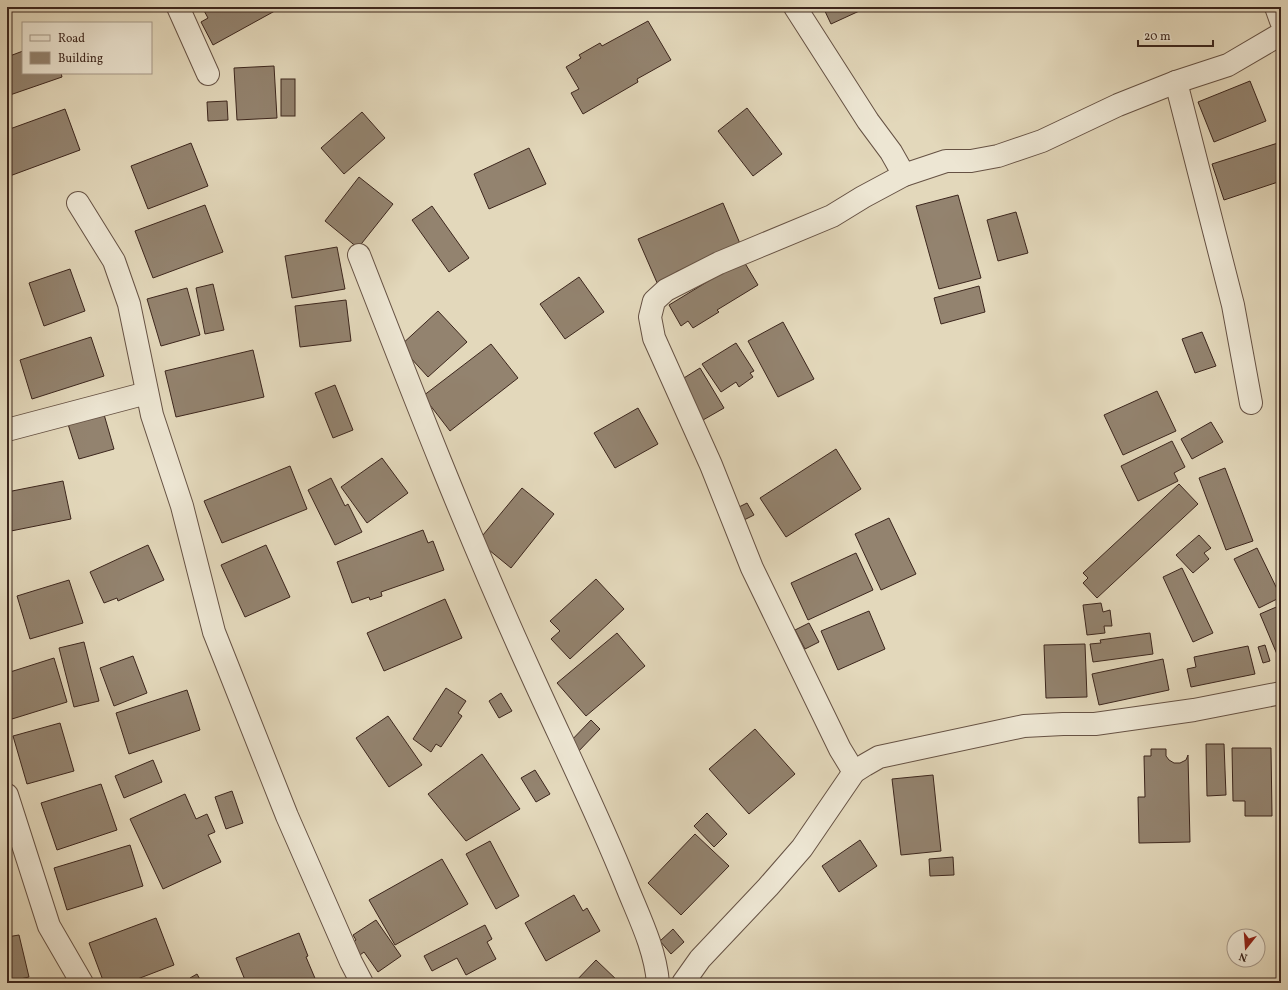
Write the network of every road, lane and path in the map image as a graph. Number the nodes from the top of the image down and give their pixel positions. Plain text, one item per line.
1 (178, 7) edge
2 (795, 7) edge
3 (1276, 7) edge
4 (1281, 21) edge
5 (1281, 34) edge
6 (208, 74) dead end
7 (1176, 82) junction
8 (904, 175) junction
9 (78, 203) dead end
10 (359, 255) dead end
11 (147, 393) junction
12 (1251, 403) dead end
13 (7, 430) edge
14 (1281, 693) edge
15 (854, 772) junction
16 (7, 795) edge
17 (82, 983) edge
18 (362, 983) edge
19 (658, 983) edge
20 (683, 983) edge

1 - 6 street
2 - 8 street
3 - 4 street
5 - 7 street
7 - 8 street
7 - 12 street
8 - 15 street
9 - 11 street
10 - 19 street
11 - 13 street
11 - 18 street
14 - 15 street
15 - 20 street
16 - 17 street

